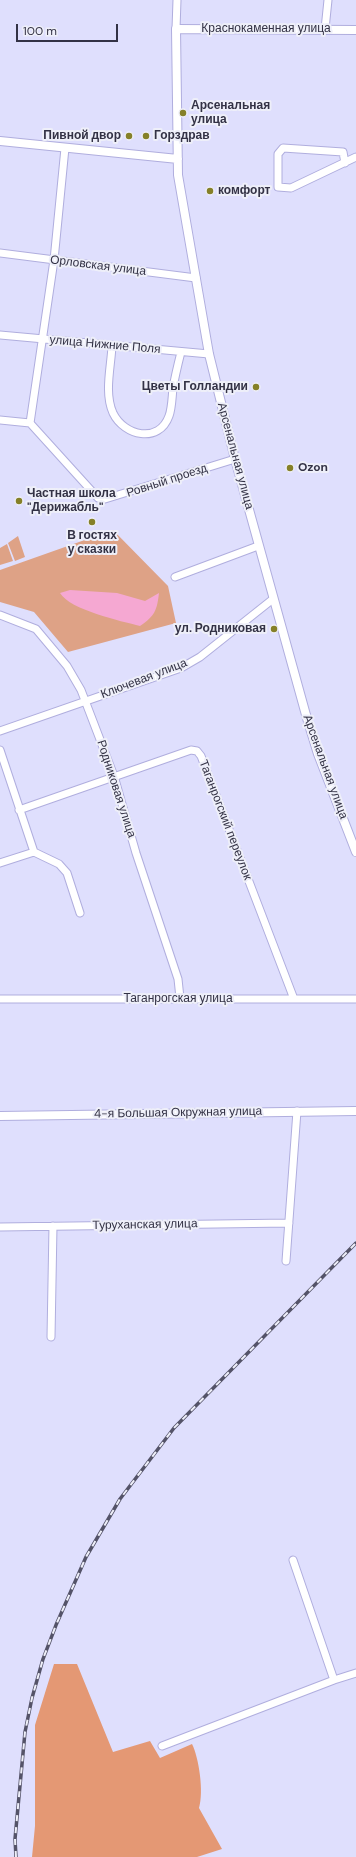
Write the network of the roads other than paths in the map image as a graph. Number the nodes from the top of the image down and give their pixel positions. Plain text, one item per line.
1 (177, 0) edge
2 (328, 0) edge
3 (325, 29) junction
4 (176, 30) junction
5 (356, 30) edge
6 (0, 141) edge
7 (65, 148) junction
8 (356, 157) edge
9 (178, 159) junction
10 (345, 163) junction
11 (0, 254) edge
12 (54, 260) junction
13 (196, 278) junction
14 (0, 334) edge
15 (42, 339) junction
16 (112, 346) junction
17 (181, 352) junction
18 (209, 354) junction
19 (0, 420) edge
20 (30, 423) junction
21 (235, 459) junction
22 (258, 546) junction
23 (175, 577) dead end
24 (273, 598) junction
25 (0, 615) edge
26 (86, 701) junction
27 (0, 731) edge
28 (0, 750) edge
29 (114, 776) junction
30 (19, 810) junction
31 (34, 852) junction
32 (356, 852) edge
33 (0, 863) edge
34 (80, 914) dead end
35 (180, 998) junction
36 (356, 998) edge
37 (0, 999) edge
38 (294, 999) junction
39 (356, 1110) edge
40 (297, 1111) junction
41 (0, 1116) edge
42 (289, 1223) junction
43 (53, 1226) junction
44 (0, 1227) edge
45 (286, 1262) dead end
46 (51, 1337) dead end
47 (293, 1560) dead end
48 (356, 1673) edge
49 (334, 1680) junction
50 (162, 1746) dead end

1 - 4 street, Арсенальная улица
2 - 3 street
3 - 4 street, Краснокаменная улица
3 - 5 street, Краснокаменная улица
4 - 9 street, Арсенальная улица
6 - 7 street
7 - 9 street
7 - 12 street
8 - 10 street
9 - 13 street, Арсенальная улица
10 - 10 street
11 - 12 street, Орловская улица
12 - 13 street, Орловская улица
12 - 15 street
13 - 18 street, Арсенальная улица
14 - 15 street, улица Нижние Поля
15 - 16 street, улица Нижние Поля
15 - 20 street
16 - 17 street, улица Нижние Поля
16 - 17 street
17 - 18 street, улица Нижние Поля
18 - 21 street, Арсенальная улица
19 - 20 street
20 - 21 street, Ровный проезд
21 - 22 street, Арсенальная улица
22 - 23 street
22 - 24 street, Арсенальная улица
24 - 26 street, Ключевая улица
24 - 32 street, Арсенальная улица
25 - 26 street, Родниковая улица
26 - 27 street, Ключевая улица
26 - 29 street, Родниковая улица
28 - 30 street
29 - 30 street, Таганрогский переулок
29 - 35 street, Родниковая улица
29 - 38 street, Таганрогский переулок
30 - 31 street
31 - 33 street
31 - 34 street
35 - 37 street, Таганрогская улица
35 - 38 street, Таганрогская улица
36 - 38 street, Таганрогская улица
39 - 40 street, 4-я Большая Окружная улица
40 - 41 street, 4-я Большая Окружная улица
40 - 42 street
42 - 43 street, Туруханская улица
42 - 45 street
43 - 44 street, Туруханская улица
43 - 46 street
47 - 49 street
48 - 49 street
49 - 50 street

